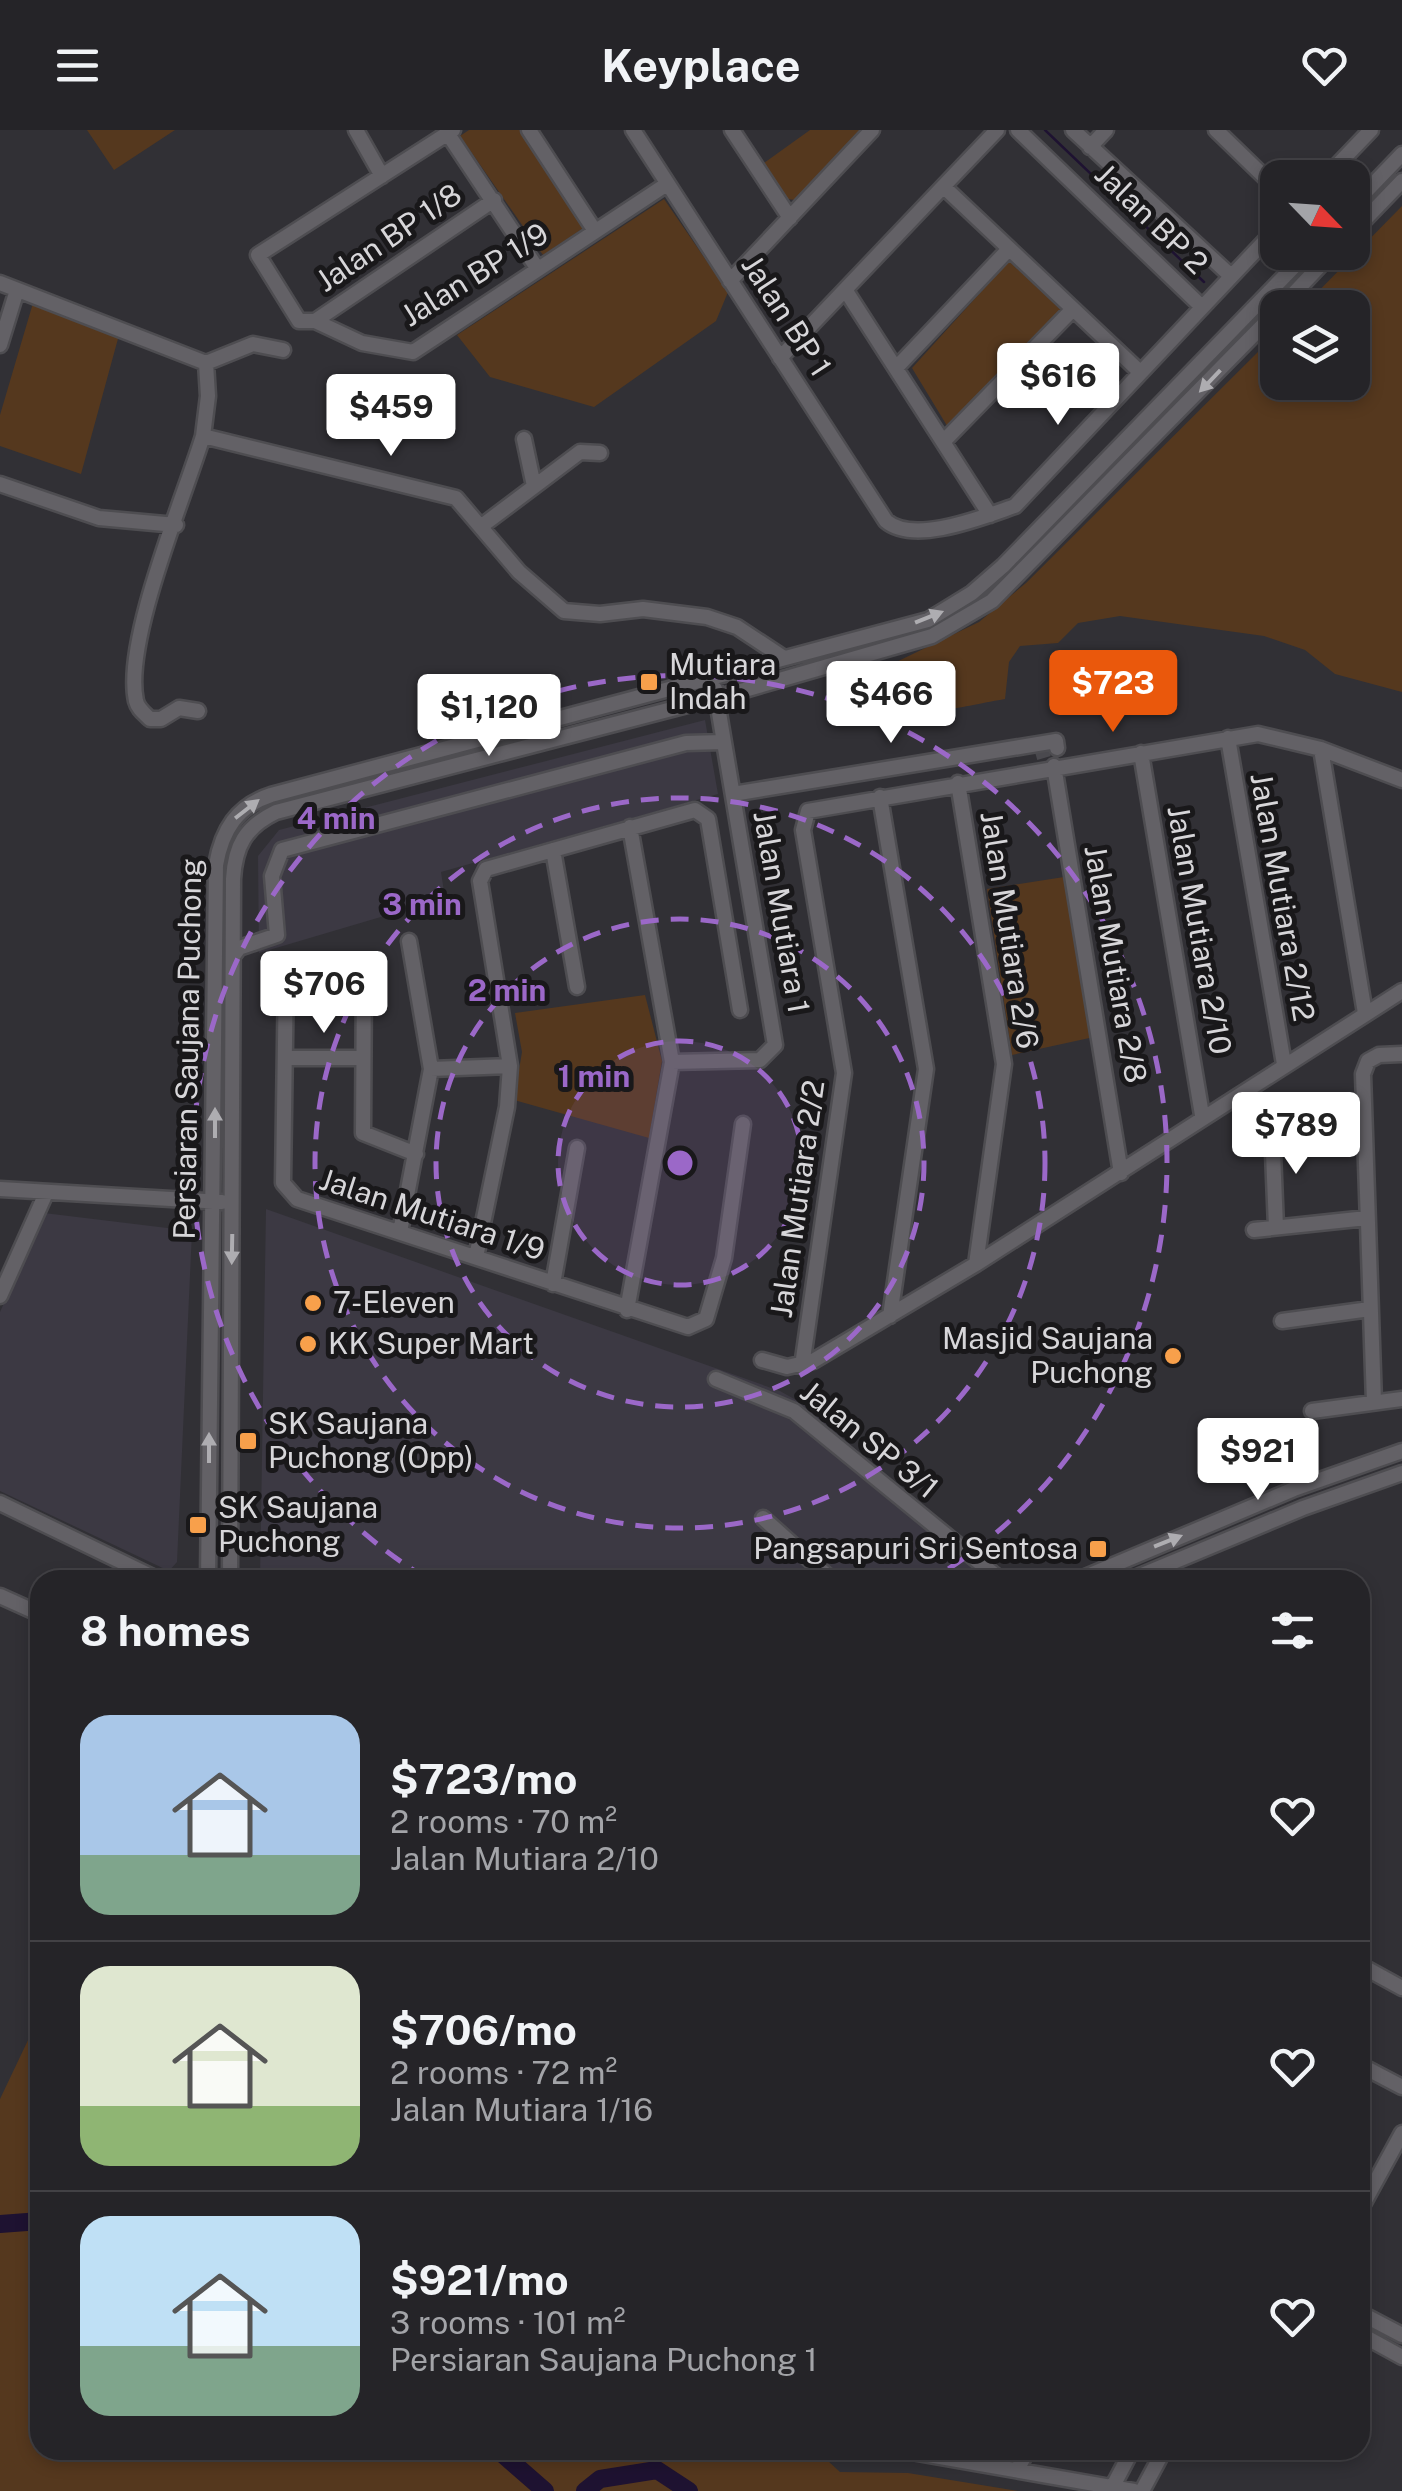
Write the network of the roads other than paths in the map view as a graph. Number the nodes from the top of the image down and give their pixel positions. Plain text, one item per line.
1 (356, 130) edge
2 (529, 130) edge
3 (633, 130) edge
4 (732, 130) edge
5 (872, 130) edge
6 (997, 130) edge
7 (1018, 130) edge
8 (1073, 130) edge
9 (1106, 130) edge
10 (1216, 130) edge
11 (1371, 130) edge
12 (450, 132) edge
13 (1233, 136) edge
14 (1090, 147) junction
15 (1402, 154) edge
16 (1342, 160) edge
17 (1260, 168) edge
18 (382, 176) junction
19 (1402, 182) edge
20 (666, 184) junction
21 (944, 187) junction
22 (1370, 187) edge
23 (494, 200) junction
24 (1370, 215) edge
25 (790, 218) junction
26 (596, 231) junction
27 (1260, 245) edge
28 (1008, 250) junction
29 (538, 268) junction
30 (1291, 270) edge
31 (1317, 270) edge
32 (1230, 276) junction
33 (730, 281) junction
34 (0, 283) edge
35 (17, 290) junction
36 (1297, 290) edge
37 (846, 291) junction
38 (1202, 307) junction
39 (1073, 309) junction
40 (307, 321) junction
41 (1260, 328) edge
42 (0, 345) edge
43 (283, 350) dead end
44 (780, 358) junction
45 (206, 363) junction
46 (897, 367) junction
47 (1140, 372) junction
48 (203, 436) junction
49 (524, 439) dead end
50 (944, 441) junction
51 (600, 453) dead end
52 (0, 484) edge
53 (534, 486) junction
54 (990, 515) junction
55 (176, 525) junction
56 (483, 525) junction
57 (784, 658) junction
58 (713, 679) junction
59 (716, 697) junction
60 (198, 711) dead end
61 (1228, 738) junction
62 (723, 742) junction
63 (1320, 749) junction
64 (1142, 753) junction
65 (1049, 755) junction
66 (1402, 780) edge
67 (958, 784) junction
68 (733, 794) junction
69 (880, 797) junction
70 (630, 827) junction
71 (553, 850) junction
72 (233, 922) junction
73 (409, 941) dead end
74 (258, 942) junction
75 (233, 956) junction
76 (286, 972) dead end
77 (364, 972) dead end
78 (577, 987) dead end
79 (1402, 991) edge
80 (740, 1010) dead end
81 (1365, 1014) junction
82 (1402, 1054) edge
83 (286, 1058) junction
84 (361, 1058) junction
85 (672, 1062) junction
86 (1284, 1064) junction
87 (510, 1066) junction
88 (431, 1069) junction
89 (1202, 1115) junction
90 (743, 1124) dead end
91 (1272, 1128) dead end
92 (577, 1148) dead end
93 (416, 1154) junction
94 (1121, 1173) junction
95 (0, 1188) edge
96 (46, 1193) junction
97 (215, 1202) junction
98 (232, 1202) junction
99 (1367, 1218) junction
100 (1276, 1227) junction
101 (1254, 1230) dead end
102 (400, 1232) junction
103 (476, 1258) junction
104 (976, 1264) junction
105 (553, 1284) junction
106 (0, 1296) edge
107 (1370, 1309) junction
108 (627, 1310) junction
109 (890, 1316) junction
110 (1282, 1320) dead end
111 (762, 1360) dead end
112 (802, 1366) junction
113 (716, 1379) dead end
114 (1402, 1399) edge
115 (1374, 1402) junction
116 (1312, 1411) dead end
117 (1402, 1452) edge
118 (1402, 1472) edge
119 (0, 1503) edge
120 (764, 1518) dead end
121 (976, 1564) junction
122 (144, 1570) edge
123 (208, 1570) edge
124 (230, 1570) edge
125 (821, 1570) edge
126 (979, 1570) edge
127 (985, 1570) edge
128 (1102, 1570) edge
129 (1154, 1570) edge
130 (0, 1596) edge
131 (30, 1610) edge
132 (1370, 1971) edge
133 (1402, 1988) edge
134 (1370, 2070) edge
135 (1402, 2088) edge
136 (1402, 2133) edge
137 (1370, 2192) edge
138 (1370, 2317) edge
139 (1402, 2335) edge
140 (1370, 2339) edge
141 (1402, 2357) edge
142 (965, 2460) edge
143 (1023, 2460) edge
144 (1127, 2460) edge
145 (1158, 2460) edge
146 (1018, 2470) junction
147 (1112, 2488) junction
148 (1138, 2491) edge

1 - 18 street
2 - 26 street
3 - 20 street, Jalan BP 1
4 - 25 street
5 - 25 street
6 - 21 street
7 - 38 street, Jalan BP 2
8 - 14 street
9 - 14 street
10 - 13 street
11 - 16 street
12 - 18 street
12 - 23 street
13 - 17 street
14 - 32 street
15 - 22 street
18 - 40 street
19 - 24 street
20 - 26 street, Jalan BP 1/9
20 - 33 street, Jalan BP 1
21 - 28 street
21 - 37 street
23 - 29 street
23 - 40 street, Jalan BP 1/8
25 - 33 street
26 - 29 street, Jalan BP 1/9
27 - 32 street
28 - 39 street
28 - 46 street
29 - 40 street, Jalan BP 1/9
57 -> 30 street, Persiaran Saujana Puchong
31 - 36 street, Persiaran Saujana Puchong
32 - 38 street
33 - 44 street, Jalan BP 1
34 - 35 street
35 - 42 street
35 - 45 street
37 - 44 street
37 - 46 street
38 - 47 street
39 - 47 street
39 - 50 street
41 -> 59 street, Persiaran Saujana Puchong
43 - 45 street
44 - 54 street, Jalan BP 1
45 - 48 street
46 - 50 street
47 - 54 street
48 - 55 street
48 - 56 street
49 - 53 street
50 - 54 street
51 - 53 street
52 - 55 street
53 - 56 street
55 - 60 street
56 - 57 street
57 - 58 street, Persiaran Saujana Puchong
58 - 59 street, Jalan Mutiara 1
97 -> 58 street, Persiaran Saujana Puchong
59 - 62 street, Jalan Mutiara 1
59 - 72 street, Persiaran Saujana Puchong
61 - 63 street
61 - 64 street
61 - 86 street, Jalan Mutiara 2/12
62 - 68 street, Jalan Mutiara 1
62 - 74 street
63 - 66 street
63 - 81 street
64 - 65 street
64 - 89 street, Jalan Mutiara 2/10
65 - 67 street
65 - 68 street
65 - 94 street, Jalan Mutiara 2/8
67 - 69 street
67 - 104 street, Jalan Mutiara 2/6
68 - 85 street, Jalan Mutiara 1
69 - 109 street
69 - 112 street, Jalan Mutiara 2/2
70 - 71 street
70 - 80 street
70 - 85 street
71 - 78 street
71 - 87 street
72 - 74 street
72 - 75 street, Persiaran Saujana Puchong
73 - 88 street
74 - 75 street
75 - 98 street, Persiaran Saujana Puchong
76 - 83 street, Jalan Mutiara 1/9
77 - 84 street
79 - 81 street
81 - 86 street
82 - 99 street
83 - 84 street
83 - 102 street, Jalan Mutiara 1/9
84 - 93 street
85 - 108 street
86 - 89 street
87 - 88 street
87 - 103 street
88 - 93 street
89 - 94 street
90 - 108 street, Jalan Mutiara 1/9
91 - 100 street
92 - 105 street
93 - 102 street
94 - 104 street
95 - 96 street
96 - 97 street
96 - 106 street
97 - 98 street
123 -> 97 street, Persiaran Saujana Puchong
98 -> 124 street, Persiaran Saujana Puchong
99 - 100 street
99 - 107 street
100 - 101 street
102 - 103 street, Jalan Mutiara 1/9
103 - 105 street, Jalan Mutiara 1/9
104 - 109 street
105 - 108 street, Jalan Mutiara 1/9
107 - 110 street
107 - 115 street
109 - 112 street
111 - 112 street
113 - 121 street, Jalan SP 3/1
114 - 115 street
115 - 116 street
128 -> 117 street
118 - 129 street
119 - 122 street
120 - 125 street
121 - 126 street, Jalan SP 3/1
121 - 127 street, Jalan SP 3/1
130 - 131 street
132 - 133 street
134 - 135 street
136 - 137 street
138 - 139 street
140 - 141 street
142 - 146 street
143 - 146 street
144 - 147 street
145 - 148 street
146 - 147 street
147 - 148 street

